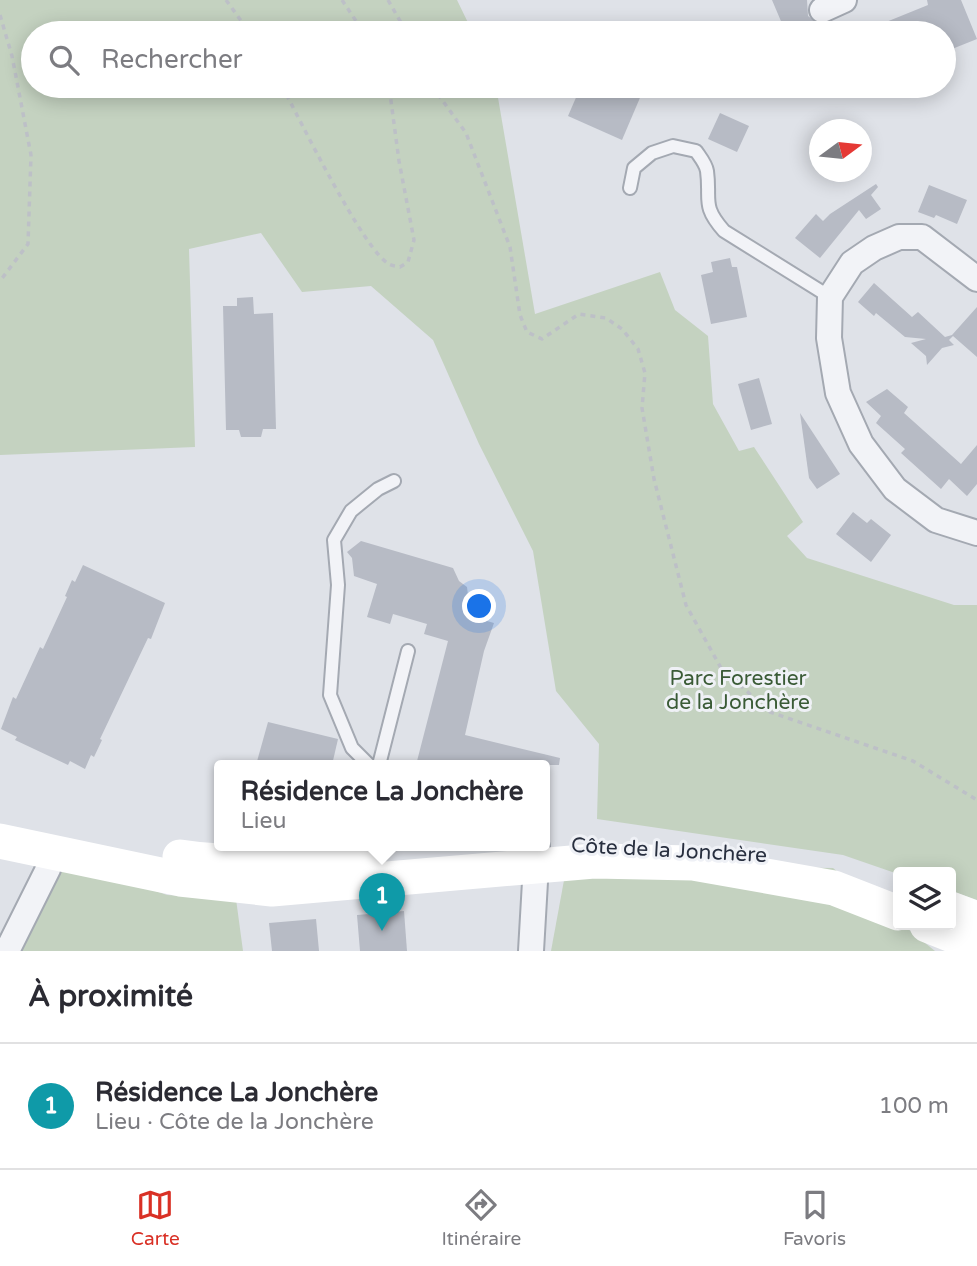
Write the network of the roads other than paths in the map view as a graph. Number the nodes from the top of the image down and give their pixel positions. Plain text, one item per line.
1 (844, 0) edge
2 (822, 10) dead end
3 (630, 188) dead end
4 (977, 279) edge
5 (830, 297) junction
6 (394, 481) dead end
7 (977, 533) edge
8 (408, 651) dead end
9 (364, 760) edge
10 (380, 760) edge
11 (0, 819) edge
12 (0, 841) edge
13 (56, 843) junction
14 (537, 857) junction
15 (370, 861) edge
16 (893, 887) edge
17 (893, 911) edge
18 (956, 911) edge
19 (977, 919) edge
20 (939, 930) edge
21 (977, 946) edge
22 (6, 951) edge
23 (531, 951) edge

1 - 2 street
3 - 5 lane
4 - 5 street
5 - 7 street
6 - 9 lane
8 - 10 lane
11 - 13 street, Côte de la Jonchère
12 - 13 street, Côte de la Jonchère
13 - 15 street, Côte de la Jonchère
13 - 22 street
14 - 15 street, Côte de la Jonchère
14 - 16 street, Côte de la Jonchère
14 - 17 street, Côte de la Jonchère
14 - 23 street
18 - 19 street
20 - 21 street

